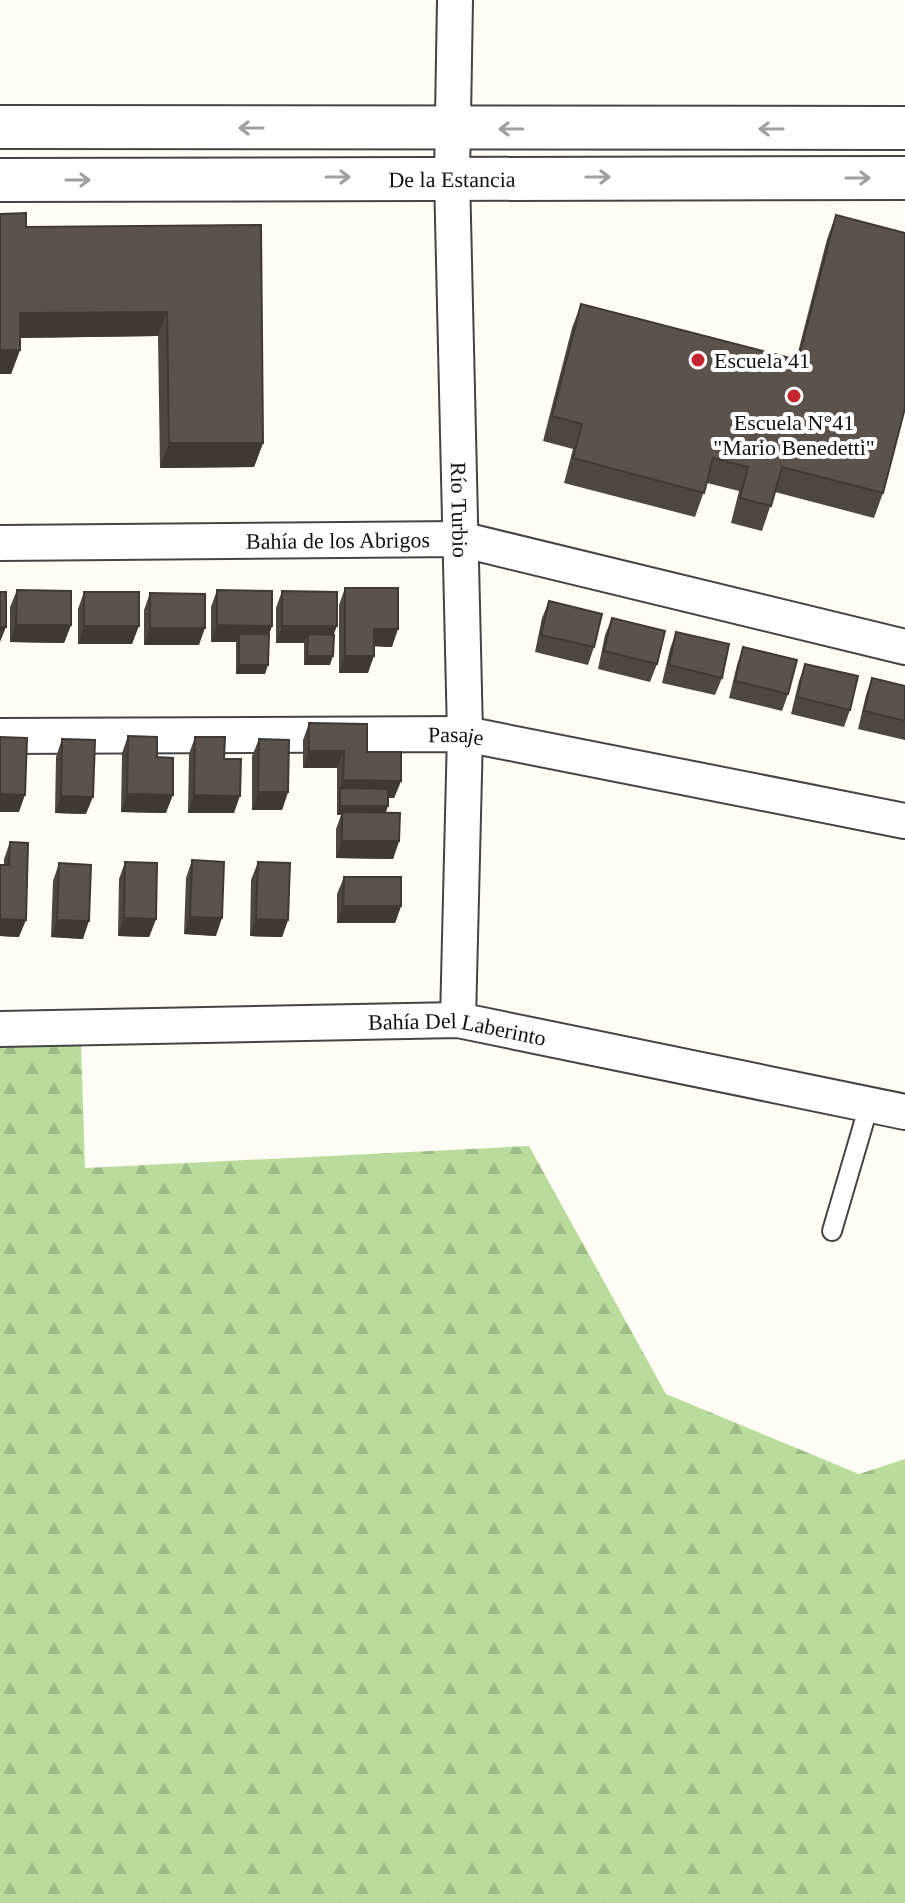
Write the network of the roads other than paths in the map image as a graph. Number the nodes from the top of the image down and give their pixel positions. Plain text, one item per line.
1 (455, 0) edge
2 (0, 127) edge
3 (905, 128) edge
4 (455, 129) junction
5 (452, 176) junction
6 (905, 178) edge
7 (0, 180) edge
8 (460, 539) junction
9 (0, 543) edge
10 (905, 647) edge
11 (465, 734) junction
12 (0, 736) edge
13 (905, 821) edge
14 (458, 1020) junction
15 (0, 1029) edge
16 (869, 1105) junction
17 (905, 1112) edge
18 (832, 1231) dead end

1 - 4 street, Río Turbio
4 -> 2 street
3 -> 4 street
4 - 5 street, Río Turbio
5 -> 6 street, De la Estancia
7 -> 5 street, De la Estancia
5 - 8 street, Río Turbio
8 - 9 street, Bahía de los Abrigos
8 - 10 street, Bahía de los Abrigos
8 - 11 street, Río Turbio
11 - 12 street, Pasaje
11 - 13 street, Pasaje
11 - 14 street, Río Turbio
14 - 15 street, Bahía Del Laberinto
14 - 16 street, Bahía Del Laberinto
16 - 17 street, Bahía Del Laberinto
16 - 18 lane

